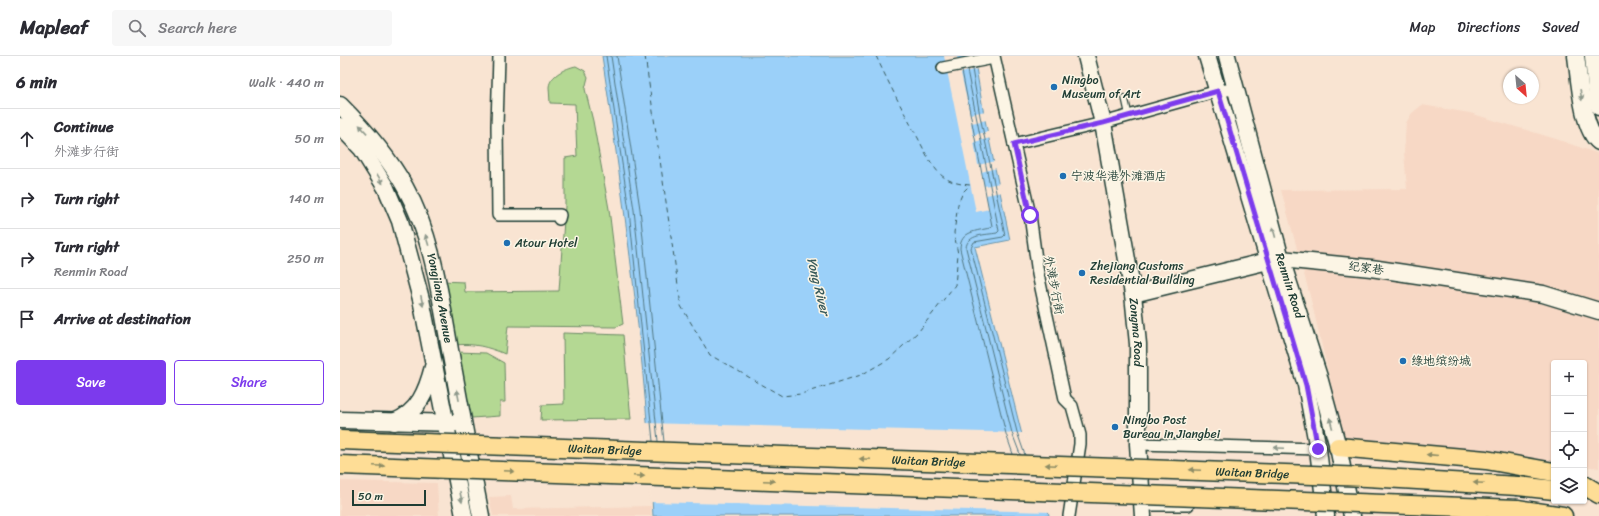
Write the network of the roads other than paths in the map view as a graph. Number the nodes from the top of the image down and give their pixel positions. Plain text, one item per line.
1 (500, 56) edge
2 (1086, 56) edge
3 (1207, 56) edge
4 (1227, 56) edge
5 (1576, 56) edge
6 (1593, 56) edge
7 (994, 57) edge
8 (943, 68) dead end
9 (1235, 89) junction
10 (1218, 91) junction
11 (1125, 98) dead end
12 (340, 105) edge
13 (1599, 107) edge
14 (1129, 116) junction
15 (1103, 123) junction
16 (340, 126) edge
17 (1599, 142) edge
18 (1014, 144) junction
19 (559, 219) dead end
20 (1274, 260) junction
21 (1133, 294) junction
22 (1599, 311) edge
23 (434, 363) junction
24 (340, 420) edge
25 (394, 422) junction
26 (446, 423) junction
27 (463, 423) junction
28 (340, 440) edge
29 (1138, 444) junction
30 (1338, 447) junction
31 (1318, 449) junction
32 (340, 465) edge
33 (1551, 471) edge
34 (1587, 487) edge
35 (1551, 490) edge
36 (1587, 494) edge
37 (1599, 495) edge
38 (1143, 510) edge
39 (1326, 511) edge
40 (1351, 513) edge
41 (464, 516) edge
42 (481, 516) edge
43 (1069, 516) edge
44 (1485, 516) edge
45 (1563, 516) edge

1 - 19 street
2 - 15 street, Zongma Road
3 - 10 street, Renmin Road
4 - 9 street, Renmin Road
5 -> 17 street
6 - 13 street
7 - 8 street
7 - 18 street, 外滩步行街
9 - 10 street
20 -> 9 street, Renmin Road
10 - 14 street
10 - 20 street, Renmin Road
11 - 14 lane
27 -> 12 street, Yongjiang Avenue
14 - 15 street
15 - 18 street
15 - 21 street, Zongma Road
16 -> 23 street, Yongjiang Avenue
18 - 43 street, 外滩步行街
20 - 21 street, 纪家巷
20 - 22 street, 纪家巷
30 -> 20 street, Renmin Road
20 - 31 street, Renmin Road
21 - 29 street, Zongma Road
23 - 25 street
23 - 26 street, Yongjiang Avenue
24 - 25 street
25 - 26 street
26 - 27 street
26 -> 41 street, Yongjiang Avenue
27 - 42 street, Yongjiang Avenue
35 -> 28 main road, Waitan Bridge, bridge
31 -> 29 street
29 - 38 street, Zongma Road
33 -> 30 main road
30 - 40 street, Renmin Road
31 - 39 street, Renmin Road
32 -> 45 main road, bridge
34 - 37 main road
36 - 37 main road
38 - 39 street
40 - 44 main road

